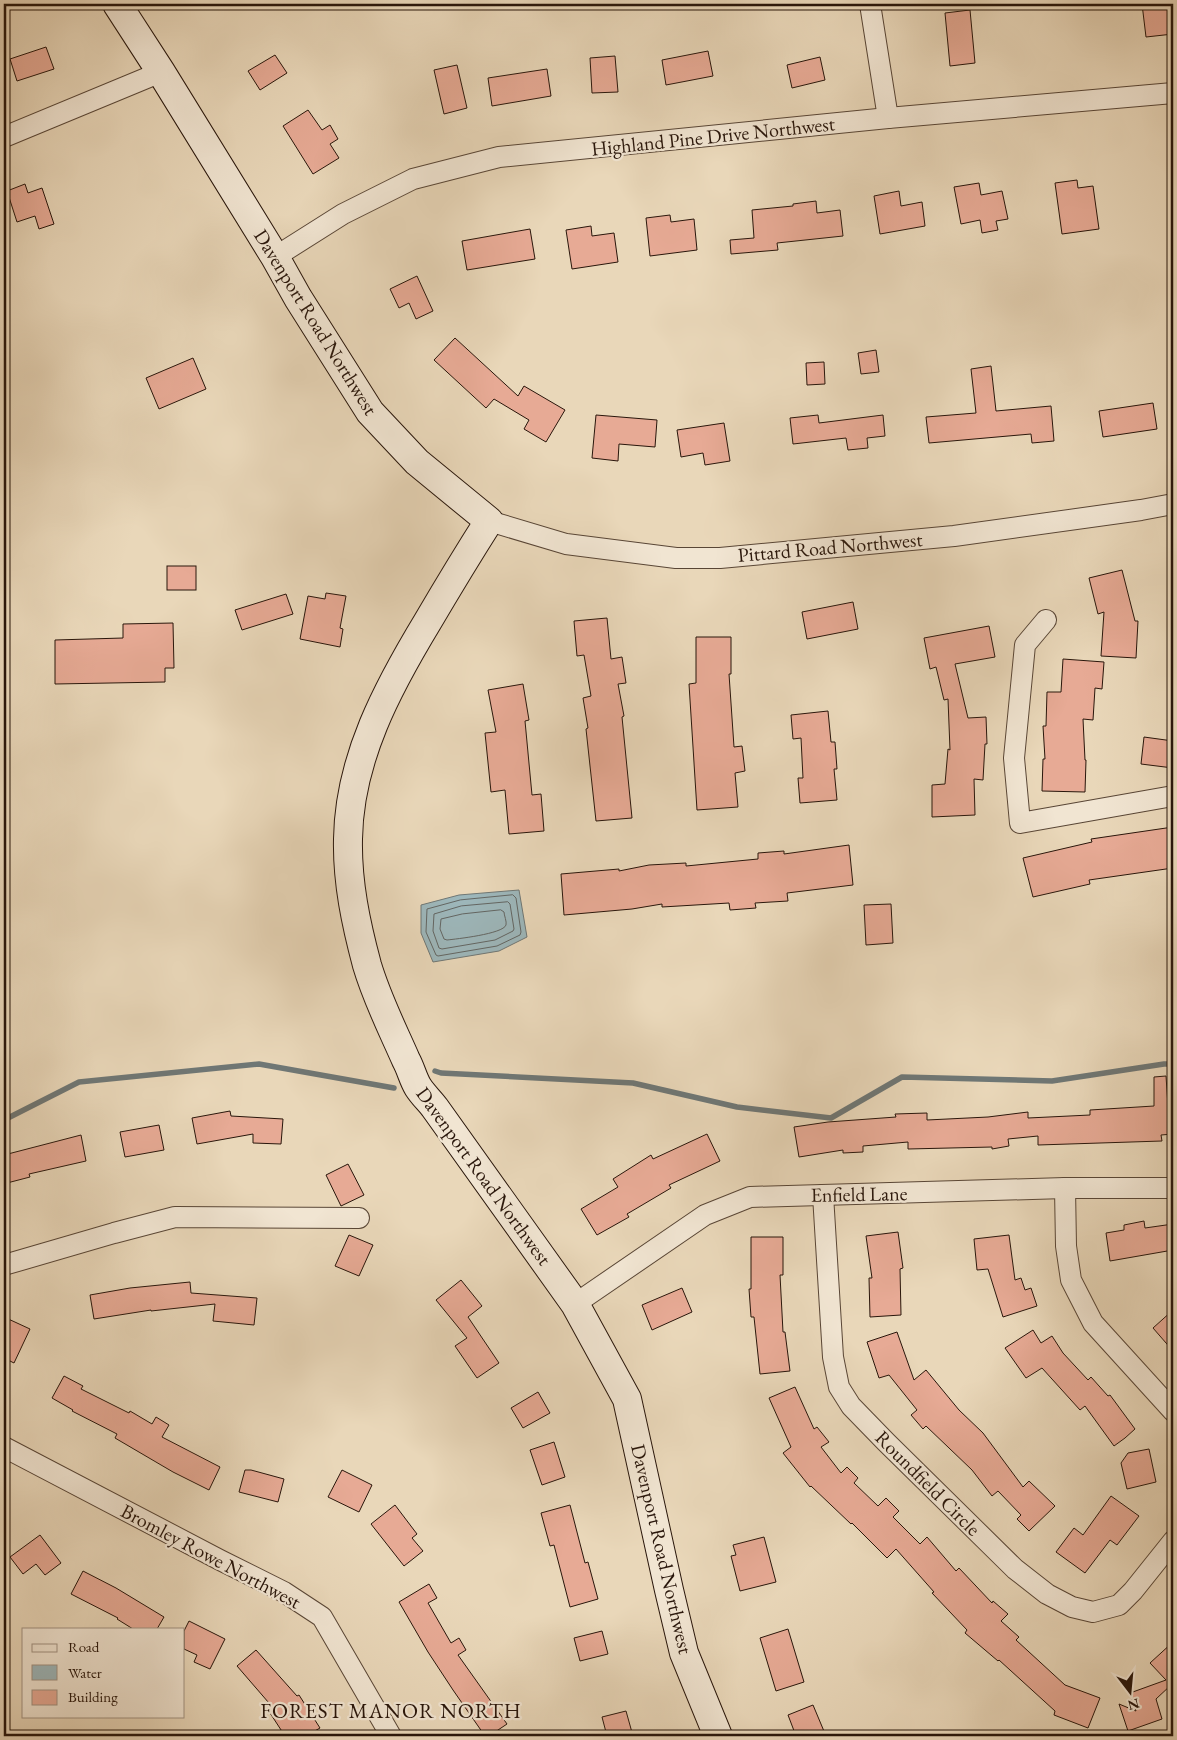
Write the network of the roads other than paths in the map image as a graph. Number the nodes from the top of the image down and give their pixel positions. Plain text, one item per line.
1 (116, 4) edge
2 (870, 4) edge
3 (161, 72) junction
4 (1173, 94) edge
5 (888, 118) junction
6 (4, 137) edge
7 (275, 257) junction
8 (1173, 504) edge
9 (489, 521) junction
10 (1046, 620) dead end
11 (1173, 796) edge
12 (1065, 1188) junction
13 (1173, 1188) edge
14 (823, 1195) junction
15 (359, 1218) dead end
16 (4, 1265) edge
17 (575, 1304) junction
18 (1173, 1410) edge
19 (4, 1447) edge
20 (1173, 1541) edge
21 (391, 1736) edge
22 (718, 1736) edge

1 - 3 street, Davenport Road Northwest
2 - 5 street
3 - 6 street
3 - 7 street, Davenport Road Northwest
4 - 5 street, Highland Pine Drive Northwest
5 - 7 street, Highland Pine Drive Northwest
7 - 9 street, Davenport Road Northwest
8 - 9 street, Pittard Road Northwest
9 - 17 street, Davenport Road Northwest
10 - 11 street
12 - 13 street, Enfield Lane
12 - 14 street, Enfield Lane
12 - 18 street
14 - 17 street, Enfield Lane
14 - 20 street, Roundfield Circle
15 - 16 street
17 - 22 street, Davenport Road Northwest
19 - 21 street, Bromley Rowe Northwest

